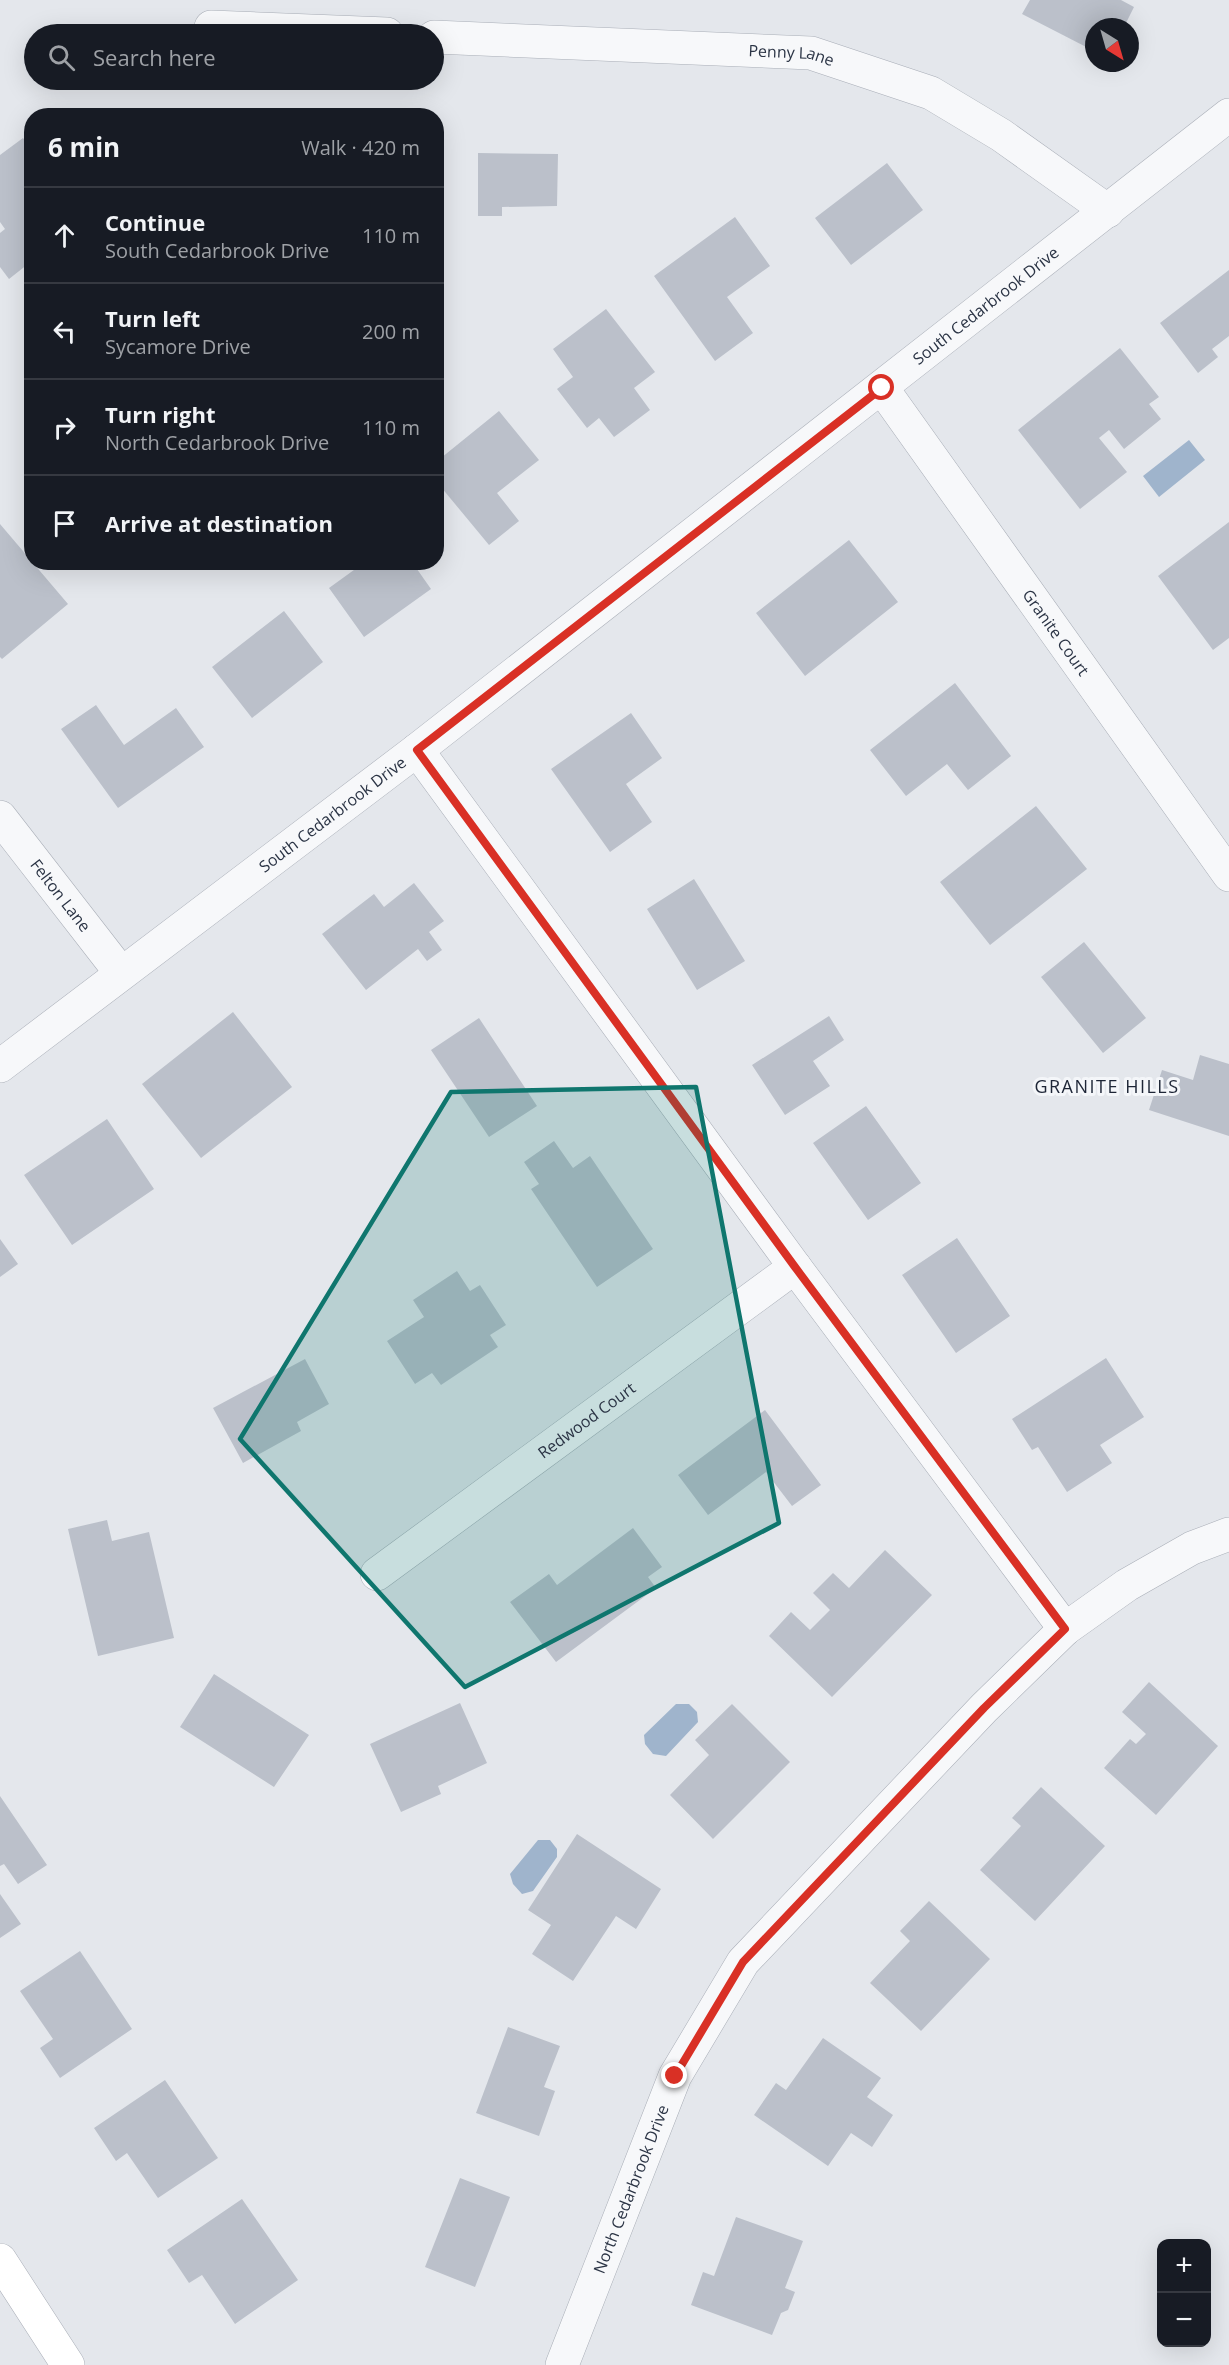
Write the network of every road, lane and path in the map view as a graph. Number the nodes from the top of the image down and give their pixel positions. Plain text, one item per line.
1 (444, 37) edge
2 (1229, 115) edge
3 (1108, 211) junction
4 (882, 388) junction
5 (417, 750) junction
6 (0, 817) edge
7 (1229, 875) edge
8 (121, 973) junction
9 (0, 1066) edge
10 (795, 1267) junction
11 (1229, 1534) edge
12 (377, 1574) dead end
13 (1065, 1629) junction
14 (0, 2260) edge
15 (68, 2365) edge
16 (562, 2365) edge

1 - 3 street, Penny Lane
2 - 3 street, South Cedarbrook Drive
3 - 4 street, South Cedarbrook Drive
4 - 5 street, South Cedarbrook Drive
4 - 7 street, Granite Court
5 - 8 street, South Cedarbrook Drive
5 - 10 street
6 - 8 street, Felton Lane
8 - 9 street, South Cedarbrook Drive
10 - 12 street, Redwood Court
10 - 13 street
11 - 13 street, North Cedarbrook Drive
13 - 16 street, North Cedarbrook Drive
14 - 15 main road

